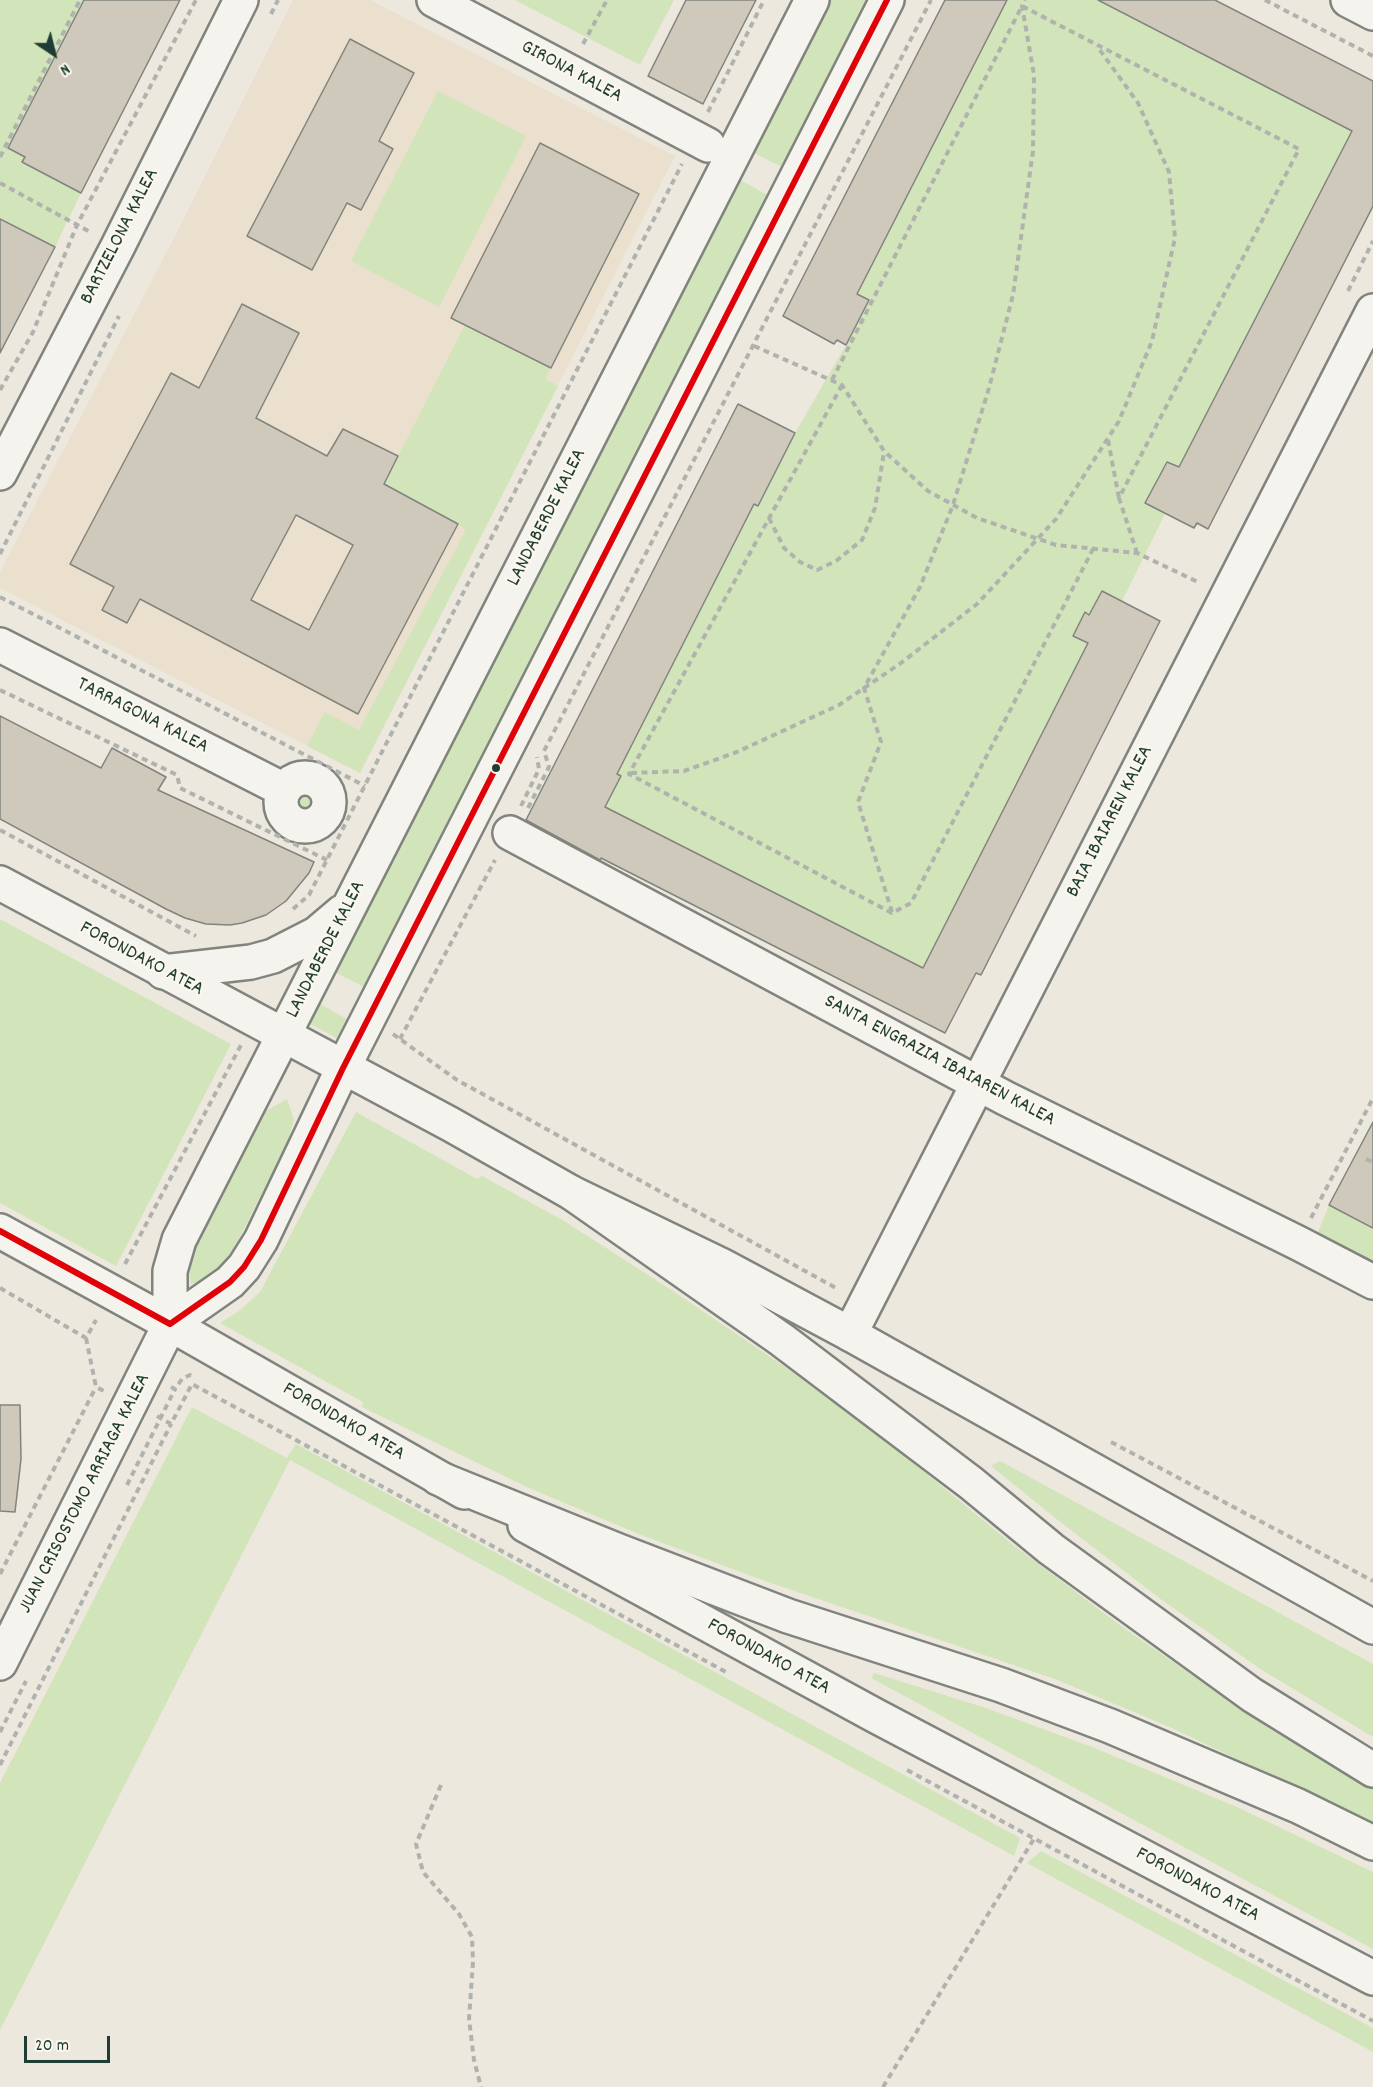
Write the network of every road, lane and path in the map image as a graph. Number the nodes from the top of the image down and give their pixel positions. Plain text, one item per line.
1 (80, 0) edge
2 (196, 0) edge
3 (241, 0) edge
4 (434, 0) edge
5 (607, 0) edge
6 (764, 0) edge
7 (812, 0) edge
8 (887, 0) edge
9 (932, 0) edge
10 (1025, 0) edge
11 (1265, 0) edge
12 (1348, 0) edge
13 (1022, 6) junction
14 (1373, 13) edge
15 (1096, 45) junction
16 (1373, 56) edge
17 (569, 72) junction
18 (701, 142) junction
19 (0, 157) edge
20 (0, 183) edge
21 (77, 225) junction
22 (118, 246) junction
23 (1373, 311) edge
24 (754, 346) junction
25 (832, 380) junction
26 (842, 384) junction
27 (42, 389) junction
28 (0, 390) edge
29 (1107, 440) junction
30 (0, 441) edge
31 (884, 451) junction
32 (0, 473) edge
33 (1119, 498) junction
34 (953, 505) junction
35 (769, 518) junction
36 (1038, 538) junction
37 (1094, 549) junction
38 (1137, 553) junction
39 (0, 597) edge
40 (1227, 598) junction
41 (0, 645) edge
42 (864, 688) junction
43 (0, 690) edge
44 (629, 774) junction
45 (364, 786) junction
46 (284, 790) dead end
47 (0, 830) edge
48 (510, 833) junction
49 (327, 860) junction
50 (0, 883) edge
51 (350, 905) junction
52 (892, 913) junction
53 (288, 914) dead end
54 (201, 939) dead end
55 (163, 972) junction
56 (370, 1018) junction
57 (269, 1028) junction
58 (400, 1039) junction
59 (343, 1068) junction
60 (978, 1083) junction
61 (1373, 1098) edge
62 (1366, 1159) dead end
63 (1373, 1162) edge
64 (572, 1193) junction
65 (0, 1232) edge
66 (1298, 1243) junction
67 (121, 1271) dead end
68 (1373, 1282) edge
69 (877, 1284) junction
70 (0, 1288) edge
71 (96, 1320) dead end
72 (170, 1324) junction
73 (850, 1334) junction
74 (86, 1338) junction
75 (96, 1387) junction
76 (131, 1404) junction
77 (171, 1424) junction
78 (1101, 1437) dead end
79 (438, 1478) junction
80 (0, 1574) edge
81 (1373, 1581) edge
82 (1373, 1627) edge
83 (0, 1663) edge
84 (729, 1674) dead end
85 (0, 1765) edge
86 (897, 1765) dead end
87 (1373, 1770) edge
88 (441, 1785) dead end
89 (1052, 1809) junction
90 (1034, 1839) junction
91 (1373, 1843) edge
92 (1373, 1978) edge
93 (1373, 2021) edge
94 (481, 2087) edge
95 (883, 2087) edge

1 - 19 path
2 - 21 path
3 - 22 main road, BARTZELONA KALEA
4 - 17 main road, GIRONA KALEA
5 - 17 path
6 - 18 path
7 - 51 main road, LANDABERDE KALEA
8 - 56 main road
9 - 24 path
10 - 13 path
11 - 16 path
12 - 14 main road
13 - 15 path
13 - 25 path
13 - 34 path
15 - 29 path
15 - 33 path
17 - 18 main road, GIRONA KALEA
18 - 45 path
20 - 21 path
21 - 22 path
21 - 28 path
22 - 27 main road, BARTZELONA KALEA
23 - 40 main road, BAIA IBAIAREN KALEA
24 - 25 path
24 - 48 path
25 - 26 path
26 - 31 path
26 - 35 path
27 - 30 main road
27 - 32 main road, BARTZELONA KALEA
29 - 33 path
29 - 36 path
31 - 34 path
31 - 35 path
33 - 38 path
34 - 36 path
34 - 42 path
35 - 44 path
36 - 37 path
36 - 42 path
37 - 38 path
37 - 52 path
38 - 40 path
39 - 45 path
40 - 60 main road, BAIA IBAIAREN KALEA
41 - 46 main road, TARRAGONA KALEA
42 - 44 path
42 - 52 path
43 - 49 path
44 - 52 path
45 - 49 path
47 - 54 path
48 - 58 path
48 - 60 main road, SANTA ENGRAZIA IBAIAREN KALEA
49 - 53 path
50 - 55 main road, FORONDAKO ATEA
51 - 55 main road
51 - 57 main road, LANDABERDE KALEA
55 - 57 main road, FORONDAKO ATEA
56 - 58 path
56 - 59 main road
57 - 59 main road, FORONDAKO ATEA
57 - 67 path
57 - 72 main road
58 - 69 path
59 - 64 main road, FORONDAKO ATEA
59 - 72 main road
60 - 66 main road, SANTA ENGRAZIA IBAIAREN KALEA
60 - 69 main road, BAIA IBAIAREN KALEA
61 - 66 path
62 - 63 path
64 - 73 main road, FORONDAKO ATEA
64 - 87 main road
65 - 72 main road, FORONDAKO ATEA
66 - 68 main road, SANTA ENGRAZIA IBAIAREN KALEA
69 - 73 main road, BAIA IBAIAREN KALEA
70 - 74 path
71 - 74 path
72 - 76 main road, JUAN CRISOSTOMO ARRIAGA KALEA
72 - 79 main road, FORONDAKO ATEA
73 - 82 main road, FORONDAKO ATEA
74 - 75 path
75 - 76 path
75 - 80 path
76 - 77 path
76 - 83 main road, JUAN CRISOSTOMO ARRIAGA KALEA
77 - 84 path
77 - 85 path
78 - 81 path
79 - 89 main road, FORONDAKO ATEA
79 - 91 main road
86 - 90 path
88 - 94 path
89 - 90 path
89 - 92 main road, FORONDAKO ATEA
90 - 93 path
90 - 95 path

